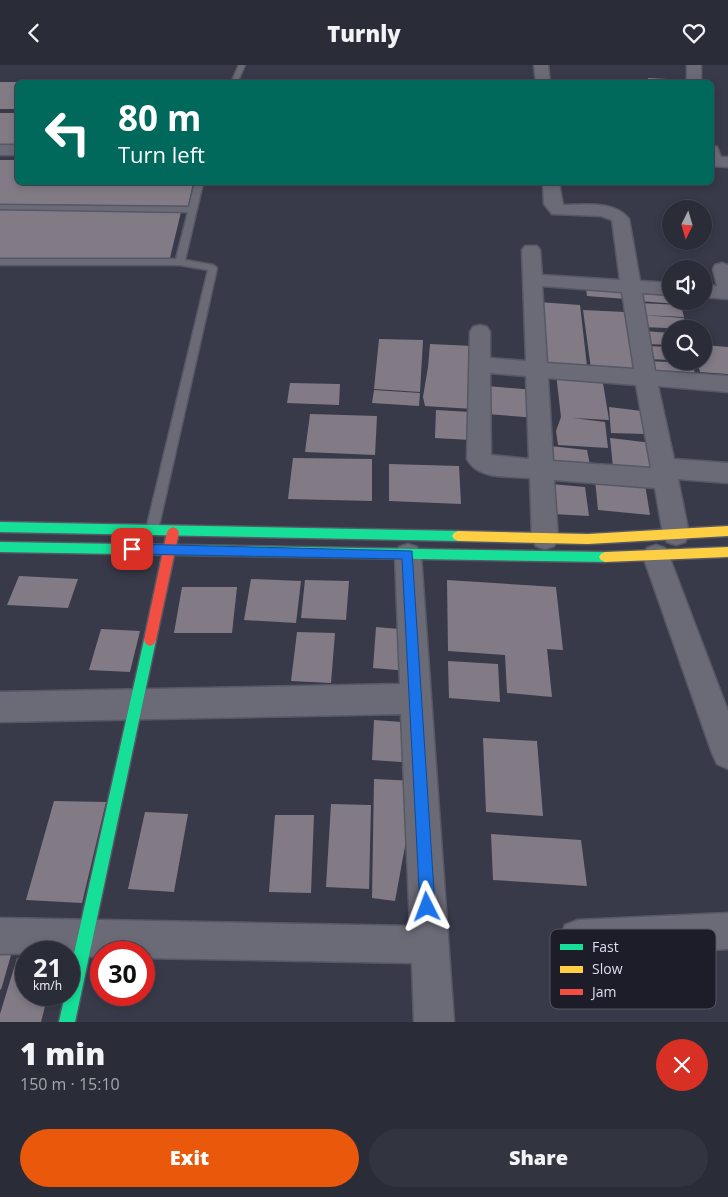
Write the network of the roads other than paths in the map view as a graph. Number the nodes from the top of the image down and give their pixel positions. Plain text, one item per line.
1 (242, 65) edge
2 (541, 65) edge
3 (694, 65) edge
4 (235, 80) edge
5 (542, 80) edge
6 (694, 80) edge
7 (0, 151) edge
8 (15, 151) edge
9 (714, 159) edge
10 (728, 162) edge
11 (198, 185) edge
12 (551, 185) edge
13 (0, 207) edge
14 (192, 210) junction
15 (531, 250) dead end
16 (0, 262) edge
17 (180, 262) junction
18 (722, 269) dead end
19 (534, 280) junction
20 (632, 286) junction
21 (662, 288) edge
22 (712, 291) edge
23 (728, 292) edge
24 (480, 332) dead end
25 (480, 365) junction
26 (538, 370) junction
27 (646, 379) junction
28 (728, 384) edge
29 (542, 471) junction
30 (665, 473) junction
31 (728, 473) edge
32 (0, 527) edge
33 (152, 530) junction
34 (174, 531) junction
35 (728, 531) edge
36 (676, 534) junction
37 (545, 538) junction
38 (0, 547) edge
39 (170, 550) junction
40 (728, 552) edge
41 (408, 555) junction
42 (656, 556) junction
43 (416, 699) junction
44 (136, 705) junction
45 (0, 707) edge
46 (728, 753) edge
47 (0, 936) edge
48 (85, 939) junction
49 (430, 945) junction
50 (67, 1022) edge
51 (434, 1022) edge

1 - 4 lane
2 - 5 street
3 - 6 street
7 - 8 street
9 - 10 street
11 - 14 lane
12 - 20 street
13 - 14 lane
14 - 17 lane
15 - 19 street
16 - 17 lane
17 - 33 lane
18 - 23 street
19 - 20 street
19 - 26 street
20 - 21 street
20 - 27 street
22 - 23 street
24 - 25 street
25 - 26 street
25 - 29 street
26 - 27 street
26 - 29 street
27 - 28 street
27 - 30 street
29 - 30 street
29 - 37 street
30 - 31 street
30 - 36 street
32 - 33 main road
33 - 34 main road
34 - 37 main road
34 - 39 main road
35 - 36 main road
36 - 37 main road
38 - 39 main road
39 - 41 main road
39 - 44 main road
40 - 42 main road
41 - 42 main road
41 - 43 street
42 - 46 street
43 - 44 street
43 - 49 street
44 - 45 street
44 - 48 main road
47 - 48 street
48 - 49 street
48 - 50 main road
49 - 51 street

